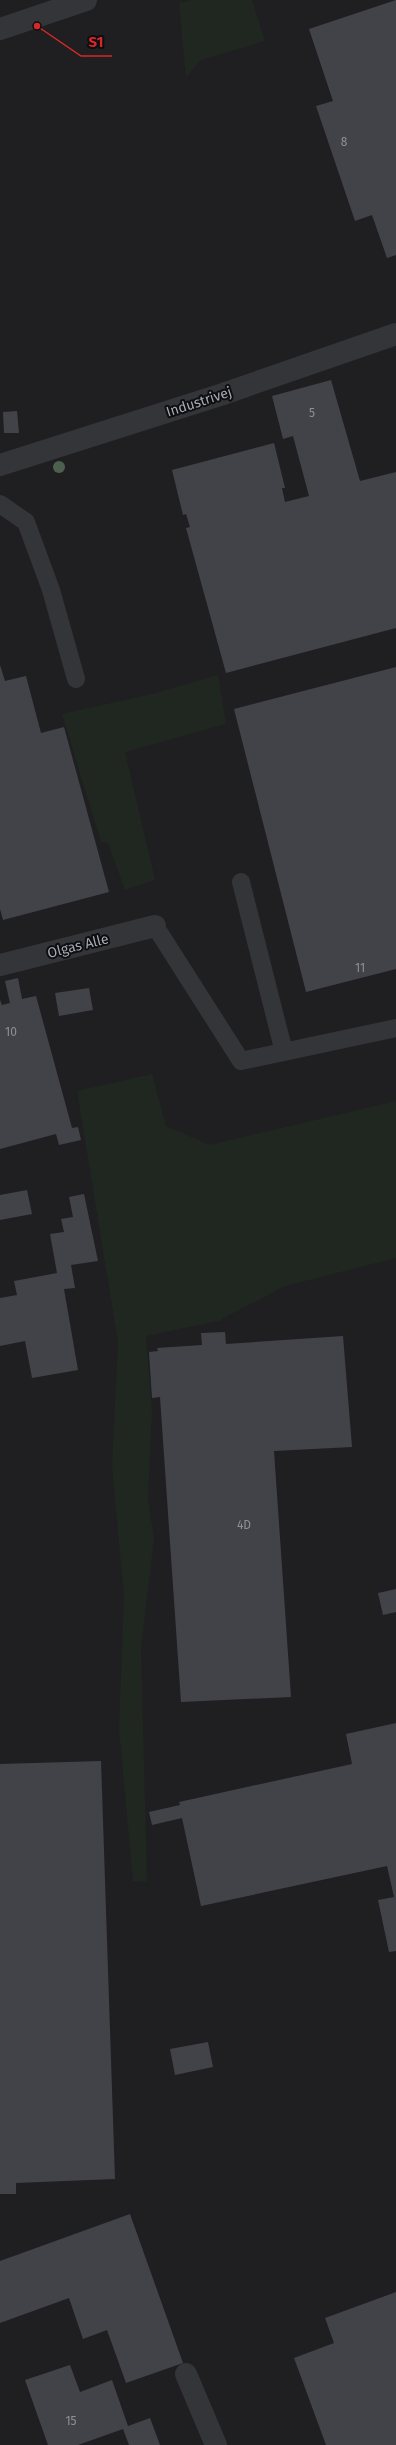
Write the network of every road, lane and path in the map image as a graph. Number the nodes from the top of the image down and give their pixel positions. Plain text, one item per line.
1 (86, 0) edge
2 (0, 29) edge
3 (396, 334) edge
4 (0, 465) edge
5 (0, 504) edge
6 (76, 678) dead end
7 (240, 882) dead end
8 (155, 926) joint
9 (0, 966) edge
10 (396, 1028) edge
11 (284, 1052) junction
12 (186, 2374) dead end
13 (216, 2445) edge

1 - 2 street
3 - 4 street, Industrivej
5 - 6 lane
7 - 11 lane
8 - 9 street, Olgas Alle
8 - 11 lane
10 - 11 lane
12 - 13 street

